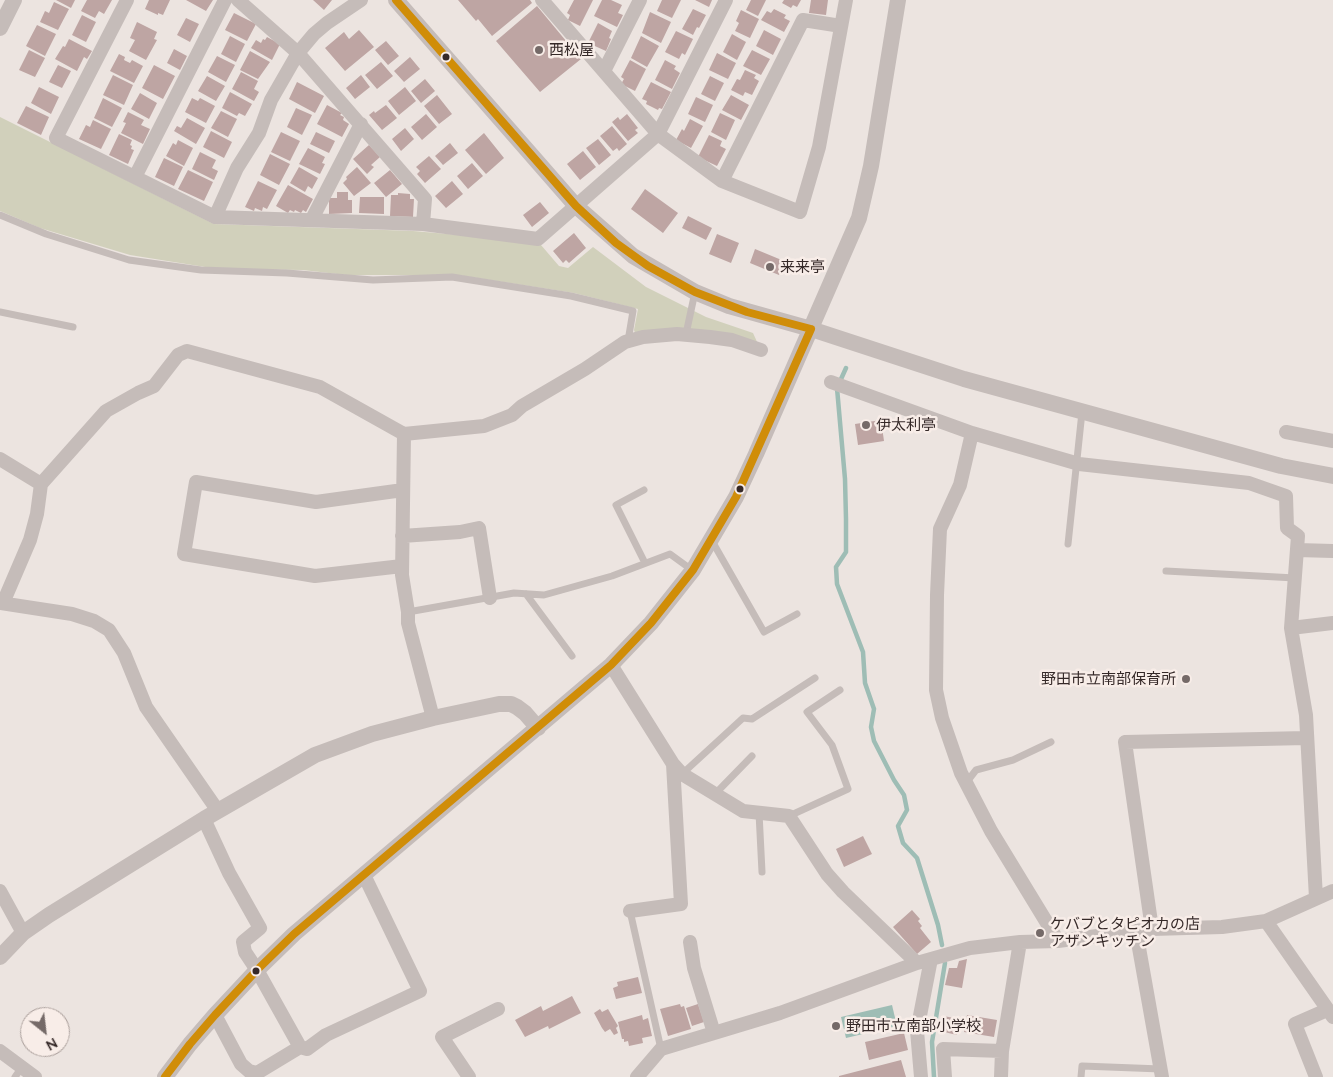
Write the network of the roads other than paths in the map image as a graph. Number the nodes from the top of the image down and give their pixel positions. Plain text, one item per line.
1 (14, 0) edge
2 (127, 0) edge
3 (225, 0) edge
4 (238, 0) edge
5 (361, 0) edge
6 (396, 0) edge
7 (640, 0) edge
8 (726, 0) edge
9 (846, 0) edge
10 (898, 0) edge
11 (548, 2) edge
12 (841, 26) junction
13 (0, 28) edge
14 (298, 53) junction
15 (604, 71) junction
16 (361, 124) junction
17 (658, 134) junction
18 (135, 178) junction
19 (722, 181) junction
20 (576, 206) junction
21 (0, 215) edge
22 (215, 217) junction
23 (312, 219) junction
24 (423, 224) junction
25 (695, 292) junction
26 (0, 312) edge
27 (72, 327) dead end
28 (811, 329) junction
29 (686, 334) junction
30 (628, 341) junction
31 (760, 350) dead end
32 (832, 382) dead end
33 (1082, 412) junction
34 (1286, 432) dead end
35 (972, 433) junction
36 (404, 434) junction
37 (1333, 441) edge
38 (0, 459) edge
39 (1076, 463) junction
40 (1333, 476) edge
41 (41, 484) junction
42 (403, 490) junction
43 (644, 490) dead end
44 (402, 536) junction
45 (712, 540) junction
46 (1068, 544) dead end
47 (1297, 550) junction
48 (1333, 551) edge
49 (645, 563) junction
50 (402, 566) junction
51 (693, 570) junction
52 (1166, 572) dead end
53 (1295, 578) junction
54 (526, 594) junction
55 (490, 598) junction
56 (1, 603) edge
57 (408, 612) junction
58 (797, 614) dead end
59 (1333, 623) edge
60 (1291, 628) junction
61 (572, 656) dead end
62 (611, 665) junction
63 (814, 678) dead end
64 (840, 690) dead end
65 (433, 718) junction
66 (538, 728) junction
67 (1306, 738) junction
68 (1051, 742) dead end
69 (752, 756) dead end
70 (678, 769) junction
71 (966, 783) junction
72 (716, 794) junction
73 (759, 813) junction
74 (211, 815) junction
75 (789, 816) junction
76 (762, 872) dead end
77 (364, 874) junction
78 (0, 891) edge
79 (1333, 891) edge
80 (1316, 898) junction
81 (630, 911) joint
82 (1266, 921) junction
83 (1152, 929) junction
84 (1136, 931) junction
85 (23, 933) junction
86 (1058, 941) junction
87 (690, 942) dead end
88 (1020, 942) junction
89 (0, 957) edge
90 (931, 960) junction
91 (917, 963) junction
92 (257, 970) junction
93 (498, 1009) dead end
94 (1330, 1013) edge
95 (215, 1015) junction
96 (714, 1033) junction
97 (300, 1047) junction
98 (661, 1049) junction
99 (1002, 1051) junction
100 (0, 1052) edge
101 (19, 1072) edge
102 (1161, 1073) edge
103 (35, 1077) edge
104 (165, 1077) edge
105 (469, 1077) edge
106 (637, 1077) edge
107 (921, 1077) edge
108 (945, 1077) edge
109 (1001, 1077) edge
110 (1082, 1077) edge
111 (1316, 1077) edge

1 - 13 street
2 - 18 street
3 - 18 street
4 - 14 street
5 - 14 street
6 - 20 street
7 - 15 street
8 - 17 street
9 - 12 street
10 - 28 street
11 - 15 street
12 - 19 street
12 - 19 street
14 - 16 street
14 - 22 street
15 - 17 street
16 - 23 street
16 - 24 street
17 - 19 street
17 - 20 street
18 - 22 street
20 - 24 street
20 - 25 street
21 - 30 lane
22 - 23 street
23 - 24 street
25 - 28 street
25 - 29 lane
26 - 27 lane
28 - 33 street
28 - 45 street
29 - 30 street
29 - 31 street
30 - 36 street
32 - 35 street
33 - 39 lane
33 - 40 street
34 - 37 street
35 - 39 street
35 - 71 street
36 - 41 street
36 - 42 street
38 - 41 street
39 - 46 lane
39 - 47 street
41 - 56 street
42 - 44 street
42 - 50 street
43 - 49 lane
44 - 50 street
44 - 55 street
45 - 51 street
45 - 58 lane
47 - 48 street
47 - 53 street
49 - 51 lane
49 - 54 lane
50 - 57 street
51 - 62 street
52 - 53 lane
53 - 60 street
54 - 55 lane
54 - 61 lane
55 - 57 lane
56 - 74 street
57 - 65 street
59 - 60 street
60 - 67 street
62 - 66 street
62 - 70 street
63 - 70 lane
64 - 75 lane
65 - 66 street
65 - 74 street
66 - 77 street
67 - 80 street
67 - 83 street
68 - 71 lane
69 - 72 lane
70 - 72 street
70 - 81 street
71 - 86 street
72 - 73 street
73 - 75 street
73 - 76 lane
74 - 85 street
74 - 92 street
75 - 91 street
77 - 92 street
77 - 97 street
78 - 85 street
79 - 80 street
80 - 82 street
81 - 98 lane
82 - 83 street
82 - 94 street
83 - 84 street
84 - 86 street
84 - 102 street
85 - 89 street
86 - 88 street
87 - 96 street
88 - 90 street
88 - 99 street
90 - 91 street
90 - 107 street
91 - 96 street
92 - 95 street
92 - 97 street
93 - 105 street
94 - 111 street
95 - 97 street
95 - 104 street
96 - 98 street
98 - 106 street
99 - 108 street
99 - 109 street
100 - 101 street
101 - 103 street
102 - 110 lane

